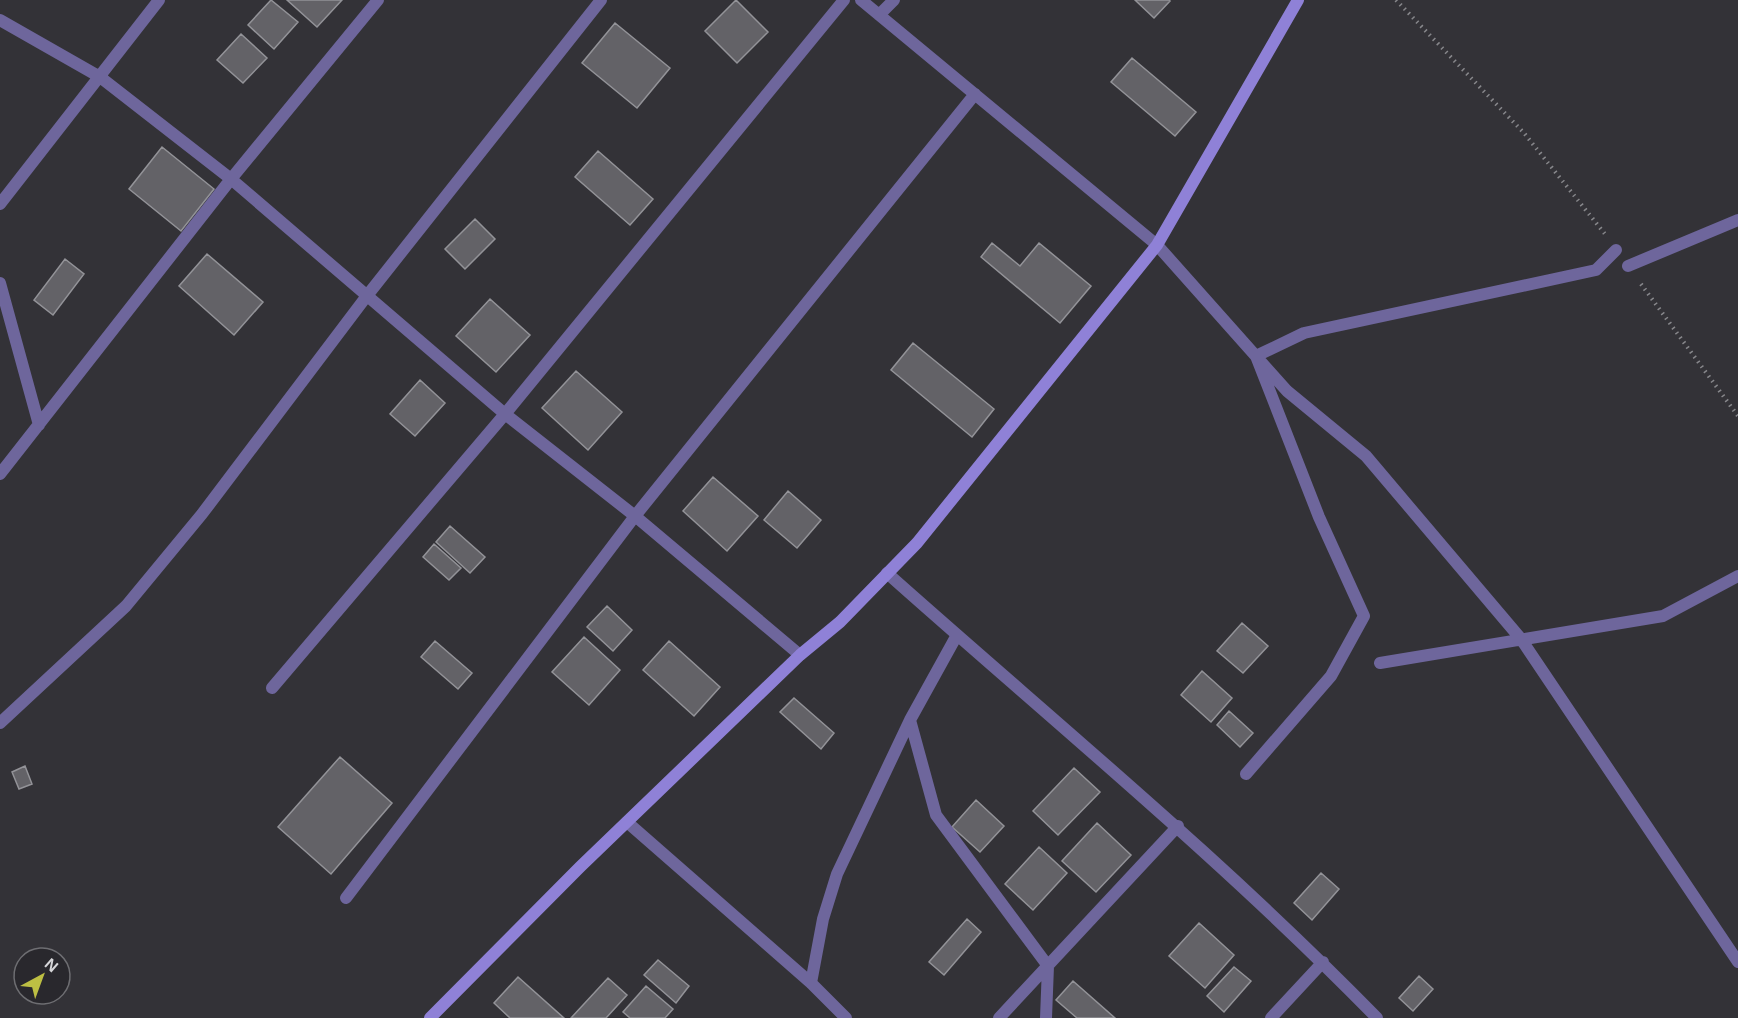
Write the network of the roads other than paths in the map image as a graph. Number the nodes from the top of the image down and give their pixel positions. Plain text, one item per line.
1 (159, 0) edge
2 (378, 0) edge
3 (602, 0) edge
4 (844, 0) edge
5 (861, 0) edge
6 (894, 0) edge
7 (1298, 0) edge
8 (879, 15) junction
9 (0, 20) edge
10 (100, 77) junction
11 (975, 94) junction
12 (231, 179) junction
13 (0, 204) edge
14 (1738, 220) edge
15 (1157, 245) junction
16 (1616, 250) road end
17 (1628, 266) road end
18 (0, 283) edge
19 (366, 297) junction
20 (1256, 356) junction
21 (505, 414) junction
22 (39, 425) junction
23 (0, 474) edge
24 (635, 516) junction
25 (887, 573) junction
26 (1738, 576) edge
27 (957, 635) junction
28 (1521, 639) junction
29 (801, 655) junction
30 (1380, 663) dead end
31 (272, 688) dead end
32 (910, 720) junction
33 (0, 723) edge
34 (1246, 774) dead end
35 (627, 822) junction
36 (1178, 826) junction
37 (346, 898) dead end
38 (1323, 962) junction
39 (1738, 962) edge
40 (1048, 966) junction
41 (811, 983) junction
42 (430, 1018) edge
43 (846, 1018) edge
44 (999, 1018) edge
45 (1046, 1018) edge
46 (1271, 1018) edge
47 (1377, 1018) edge

1 - 10 street
2 - 12 street
3 - 19 street
4 - 21 street
5 - 8 street
6 - 8 street
7 - 15 street
8 - 11 street
9 - 10 street
10 - 12 street
10 - 13 street
11 - 15 street
11 - 24 street
12 - 19 street
12 - 22 street
14 - 17 street
15 - 20 street
15 - 25 street
16 - 20 street
18 - 22 street
19 - 21 street
19 - 33 street
20 - 28 street
20 - 34 street
21 - 24 street
21 - 31 street
22 - 23 street
24 - 29 street
24 - 37 street
25 - 27 street
25 - 29 street
26 - 28 street
27 - 32 street
27 - 36 street
28 - 30 street
28 - 39 street
29 - 35 street
32 - 40 street
32 - 41 street
35 - 41 street
35 - 42 street
36 - 38 street
36 - 40 street
38 - 46 street
38 - 47 street
40 - 44 street
40 - 45 street
41 - 43 street

